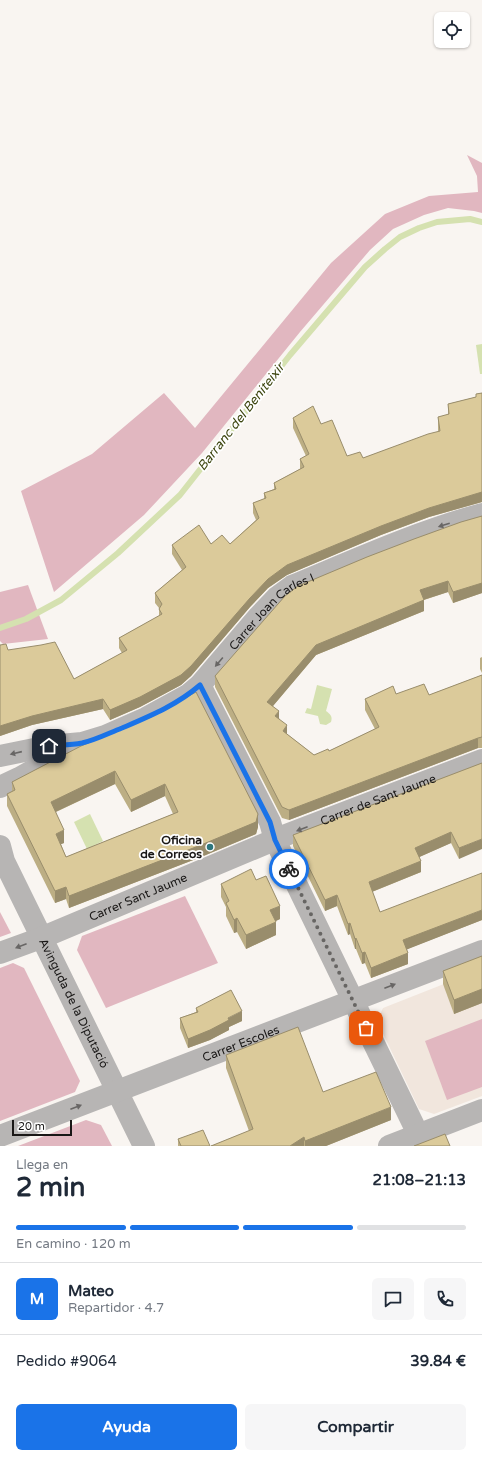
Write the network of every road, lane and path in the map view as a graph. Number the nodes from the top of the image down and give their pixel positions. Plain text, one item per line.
1 (482, 514) edge
2 (200, 685) junction
3 (82, 743) junction
4 (0, 756) edge
5 (482, 760) edge
6 (0, 787) edge
7 (275, 840) junction
8 (1, 855) edge
9 (41, 938) junction
10 (482, 951) edge
11 (0, 954) edge
12 (353, 1000) junction
13 (117, 1091) junction
14 (482, 1110) edge
15 (418, 1134) junction
16 (0, 1136) edge
17 (144, 1146) edge
18 (389, 1146) edge

1 -> 2 street, Carrer Joan Carles I
2 - 3 street, Carrer Joan Carles I
2 - 7 street
3 -> 4 street, Carrer Joan Carles I
3 - 6 street, Carrer Joan Carles I
5 -> 7 street, Carrer de Sant Jaume
7 - 9 street, Carrer Sant Jaume
7 - 12 street
8 - 9 street, Avinguda de la Diputació
9 -> 11 street, Carrer Sant Jaume
9 - 13 street, Avinguda de la Diputació
12 -> 10 street, Carrer Escoles
12 - 13 street, Carrer Escoles
12 - 15 street
16 -> 13 street, Carrer Escoles
13 - 17 street, Avinguda de la Diputació
14 - 15 street
15 - 18 street

